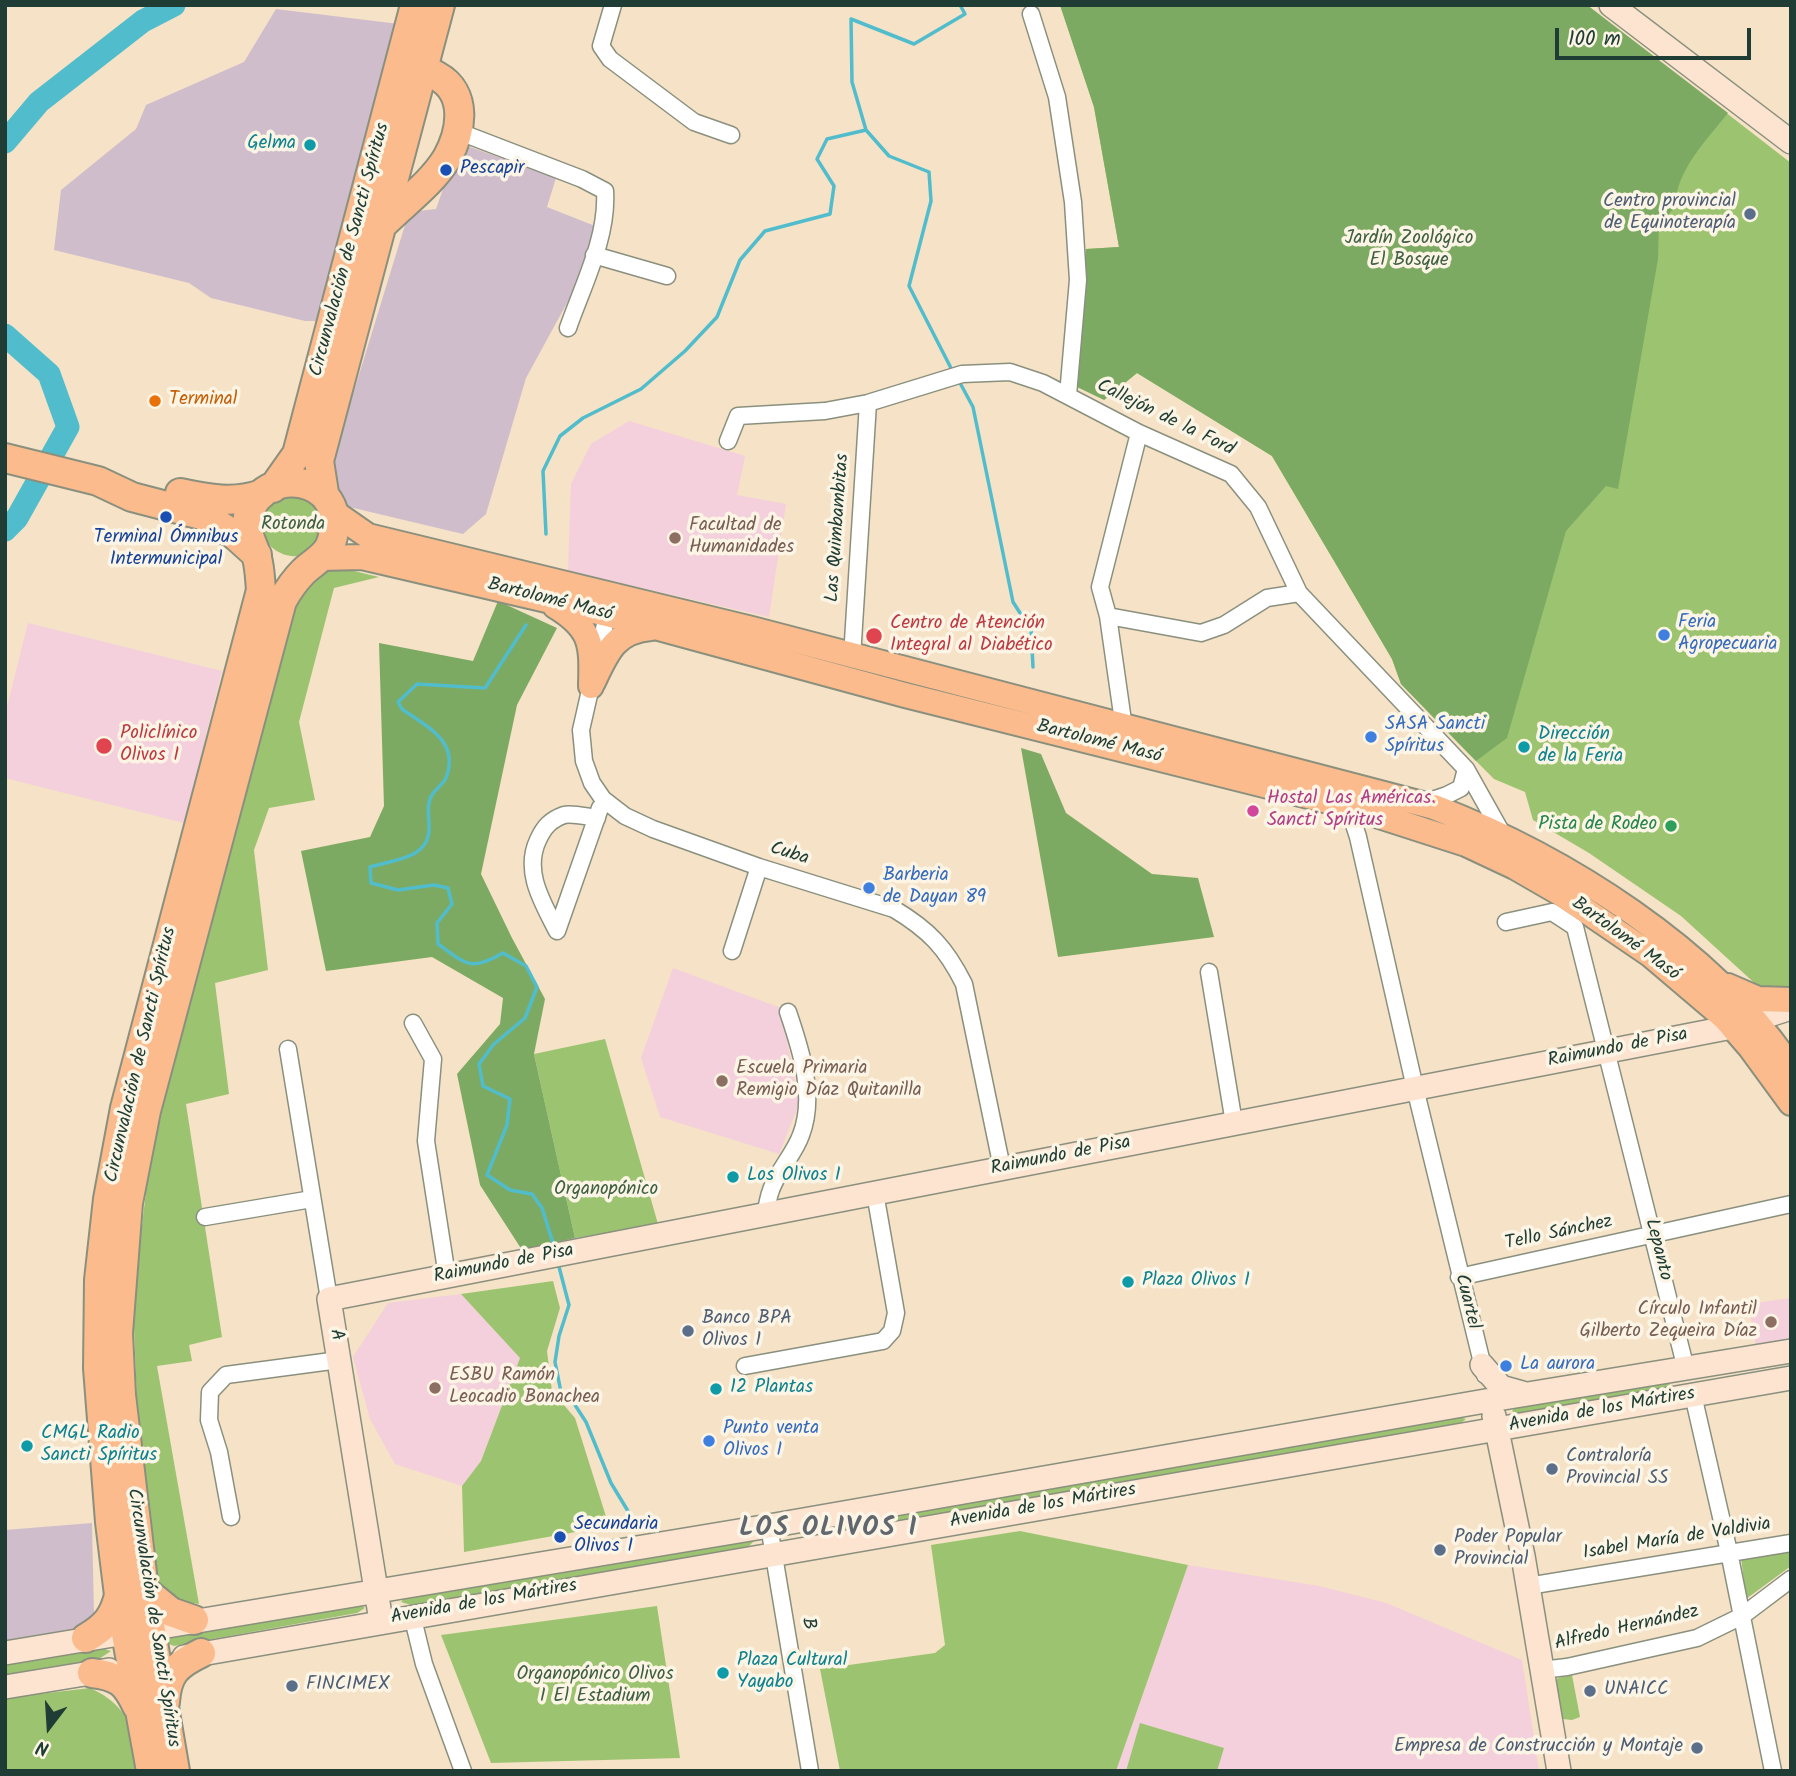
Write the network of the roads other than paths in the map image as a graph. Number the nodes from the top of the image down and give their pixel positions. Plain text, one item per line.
1 (415, 5) edge
2 (440, 5) edge
3 (613, 5) edge
4 (1611, 5) edge
5 (1031, 14) dead end
6 (411, 67) junction
7 (457, 131) junction
8 (731, 135) dead end
9 (1791, 142) edge
10 (381, 226) junction
11 (594, 255) junction
12 (667, 276) dead end
13 (569, 328) dead end
14 (340, 335) junction
15 (1068, 395) junction
16 (868, 402) junction
17 (1139, 433) junction
18 (729, 441) dead end
19 (5, 458) edge
20 (98, 481) junction
21 (268, 491) junction
22 (329, 503) junction
23 (257, 556) junction
24 (313, 564) junction
25 (1299, 593) junction
26 (535, 597) junction
27 (609, 605) junction
28 (1108, 616) junction
29 (656, 628) junction
30 (852, 657) junction
31 (591, 686) junction
32 (1124, 728) junction
33 (1466, 769) junction
34 (603, 799) junction
35 (1421, 803) junction
36 (1383, 805) junction
37 (1348, 806) junction
38 (597, 818) junction
39 (1503, 835) junction
40 (1358, 837) junction
41 (759, 867) junction
42 (1506, 922) dead end
43 (732, 951) dead end
44 (1209, 972) dead end
45 (1716, 981) junction
46 (1791, 1000) edge
47 (1791, 1008) edge
48 (788, 1012) dead end
49 (413, 1023) dead end
50 (1742, 1023) junction
51 (1791, 1039) edge
52 (288, 1049) dead end
53 (1608, 1051) junction
54 (1791, 1057) edge
55 (1791, 1068) edge
56 (1415, 1088) junction
57 (1791, 1103) edge
58 (1234, 1123) junction
59 (1002, 1168) junction
60 (875, 1193) junction
61 (312, 1199) junction
62 (1791, 1204) edge
63 (765, 1214) junction
64 (205, 1217) dead end
65 (1654, 1235) junction
66 (447, 1276) junction
67 (1460, 1276) junction
68 (329, 1299) junction
69 (1791, 1351) edge
70 (339, 1360) junction
71 (1482, 1365) junction
72 (745, 1366) dead end
73 (1686, 1369) junction
74 (1791, 1378) edge
75 (1529, 1395) junction
76 (1693, 1395) junction
77 (1491, 1400) junction
78 (1465, 1405) junction
79 (1533, 1423) junction
80 (1497, 1429) junction
81 (1460, 1435) junction
82 (1507, 1482) junction
83 (231, 1517) dead end
84 (802, 1520) junction
85 (769, 1526) junction
86 (1791, 1543) edge
87 (809, 1548) junction
88 (1729, 1552) junction
89 (774, 1555) junction
90 (1791, 1579) edge
91 (1528, 1586) junction
92 (376, 1590) junction
93 (132, 1593) junction
94 (412, 1615) junction
95 (1742, 1616) junction
96 (194, 1620) junction
97 (381, 1621) junction
98 (138, 1630) junction
99 (86, 1638) junction
100 (5, 1653) edge
101 (201, 1653) junction
102 (144, 1664) junction
103 (1541, 1670) junction
104 (92, 1673) junction
105 (5, 1687) edge
106 (153, 1711) junction
107 (151, 1771) edge
108 (175, 1771) edge
109 (463, 1771) edge
110 (810, 1771) edge
111 (1559, 1771) edge
112 (1773, 1771) edge

1 - 6 highway, Circunvalación de Sancti Spíritus
2 - 6 highway, Circunvalación de Sancti Spíritus
3 - 8 street
4 - 9 main road
5 - 15 street
6 - 7 highway
6 - 10 highway, Circunvalación de Sancti Spíritus
6 - 14 highway, Circunvalación de Sancti Spíritus
7 - 10 highway
7 - 11 street
10 - 14 highway, Circunvalación de Sancti Spíritus
11 - 12 street
11 - 13 street
14 - 21 highway, Circunvalación de Sancti Spíritus
14 - 22 highway, Circunvalación de Sancti Spíritus
15 - 16 street, Callejón de la Ford
15 - 17 street, Callejón de la Ford
16 - 18 street, Callejón de la Ford
16 - 30 street, Las Quimbambitas
17 - 25 street, Callejón de la Ford
17 - 28 street
19 - 20 highway
20 - 21 highway
20 - 23 highway
21 - 22 highway
21 - 23 highway
22 - 24 highway
22 - 27 main road, Bartolomé Masó
23 - 24 highway
23 - 93 highway, Circunvalación de Sancti Spíritus
24 - 26 main road, Bartolomé Masó
24 - 93 highway, Circunvalación de Sancti Spíritus
25 - 28 street
25 - 33 street, Callejón de la Ford
26 - 27 main road, Bartolomé Masó
26 - 31 main road
27 - 29 main road, Bartolomé Masó
27 - 30 main road, Bartolomé Masó
27 - 31 street, Cuba
28 - 32 street
29 - 31 main road
29 - 37 main road, Bartolomé Masó
30 - 32 main road, Bartolomé Masó
31 - 34 street, Cuba
32 - 36 main road, Bartolomé Masó
33 - 35 street
33 - 39 street, Callejón de la Ford
34 - 38 street
34 - 41 street, Cuba
35 - 36 main road, Bartolomé Masó
35 - 39 main road, Bartolomé Masó
36 - 37 main road, Bartolomé Masó
36 - 40 street
36 - 50 main road, Bartolomé Masó
37 - 40 street, Cuartel
38 - 38 street
39 - 45 main road, Bartolomé Masó
40 - 56 street, Cuartel
41 - 43 street
41 - 59 street, Cuba
42 - 53 street, Lepanto
44 - 58 street
45 - 46 main road
45 - 50 main road, Bartolomé Masó
47 - 50 main road, Raimundo de Pisa
48 - 63 street
49 - 66 street
50 - 53 main road, Raimundo de Pisa
50 - 55 main road, Bartolomé Masó
50 - 57 main road, Bartolomé Masó
51 - 54 main road
52 - 61 street, A
53 - 56 main road, Raimundo de Pisa
53 - 65 street, Lepanto
56 - 58 main road, Raimundo de Pisa
56 - 67 street, Cuartel
58 - 59 main road, Raimundo de Pisa
59 - 60 main road, Raimundo de Pisa
60 - 63 main road, Raimundo de Pisa
60 - 72 street
61 - 64 street
61 - 68 street, A
62 - 65 street, Tello Sánchez
63 - 66 main road, Raimundo de Pisa
65 - 67 street, Tello Sánchez
65 - 73 street, Lepanto
66 - 68 main road, Raimundo de Pisa
67 - 71 street, Cuartel
68 - 70 main road, A
69 - 73 main road, Avenida de los Mártires
70 - 83 street
70 - 92 main road, A
71 - 75 main road
71 - 77 street, Cuartel
71 - 78 main road
73 - 75 main road, Avenida de los Mártires
73 - 76 main road, Lepanto
74 - 76 main road, Avenida de los Mártires
75 - 77 main road, Avenida de los Mártires
76 - 79 main road, Avenida de los Mártires
76 - 88 street, Lepanto
77 - 78 main road, Avenida de los Mártires
77 - 80 main road, Cuartel
78 - 84 main road, Avenida de los Mártires
79 - 80 main road, Avenida de los Mártires
79 - 82 main road
80 - 81 main road, Avenida de los Mártires
80 - 82 main road, Cuartel
81 - 82 main road
81 - 87 main road, Avenida de los Mártires
82 - 91 main road, Cuartel
84 - 85 main road, Avenida de los Mártires
84 - 87 main road
85 - 89 street, B
85 - 92 main road, Avenida de los Mártires
86 - 88 street, Isabel María de Valdivia
87 - 89 main road, Avenida de los Mártires
88 - 91 street, Isabel María de Valdivia
88 - 95 street, Lepanto
89 - 94 main road, Avenida de los Mártires
89 - 110 street, B
90 - 95 street, Alfredo Hernández
91 - 103 main road, Cuartel
92 - 96 main road, Avenida de los Mártires
92 - 97 main road, A
93 - 96 highway
93 - 98 highway, Circunvalación de Sancti Spíritus
93 - 99 highway
94 - 97 main road, Avenida de los Mártires
94 - 109 street
95 - 103 street, Alfredo Hernández
95 - 112 street, Lepanto
96 - 98 main road, Avenida de los Mártires
97 - 101 main road, Avenida de los Mártires
98 - 99 main road, Avenida de los Mártires
98 - 102 highway, Circunvalación de Sancti Spíritus
99 - 100 main road, Avenida de los Mártires
101 - 102 main road, Avenida de los Mártires
101 - 106 highway
102 - 104 main road, Avenida de los Mártires
102 - 106 highway, Circunvalación de Sancti Spíritus
103 - 111 main road, Cuartel
104 - 105 main road, Avenida de los Mártires
104 - 106 highway
106 - 107 highway, Circunvalación de Sancti Spíritus
106 - 108 highway, Circunvalación de Sancti Spíritus

